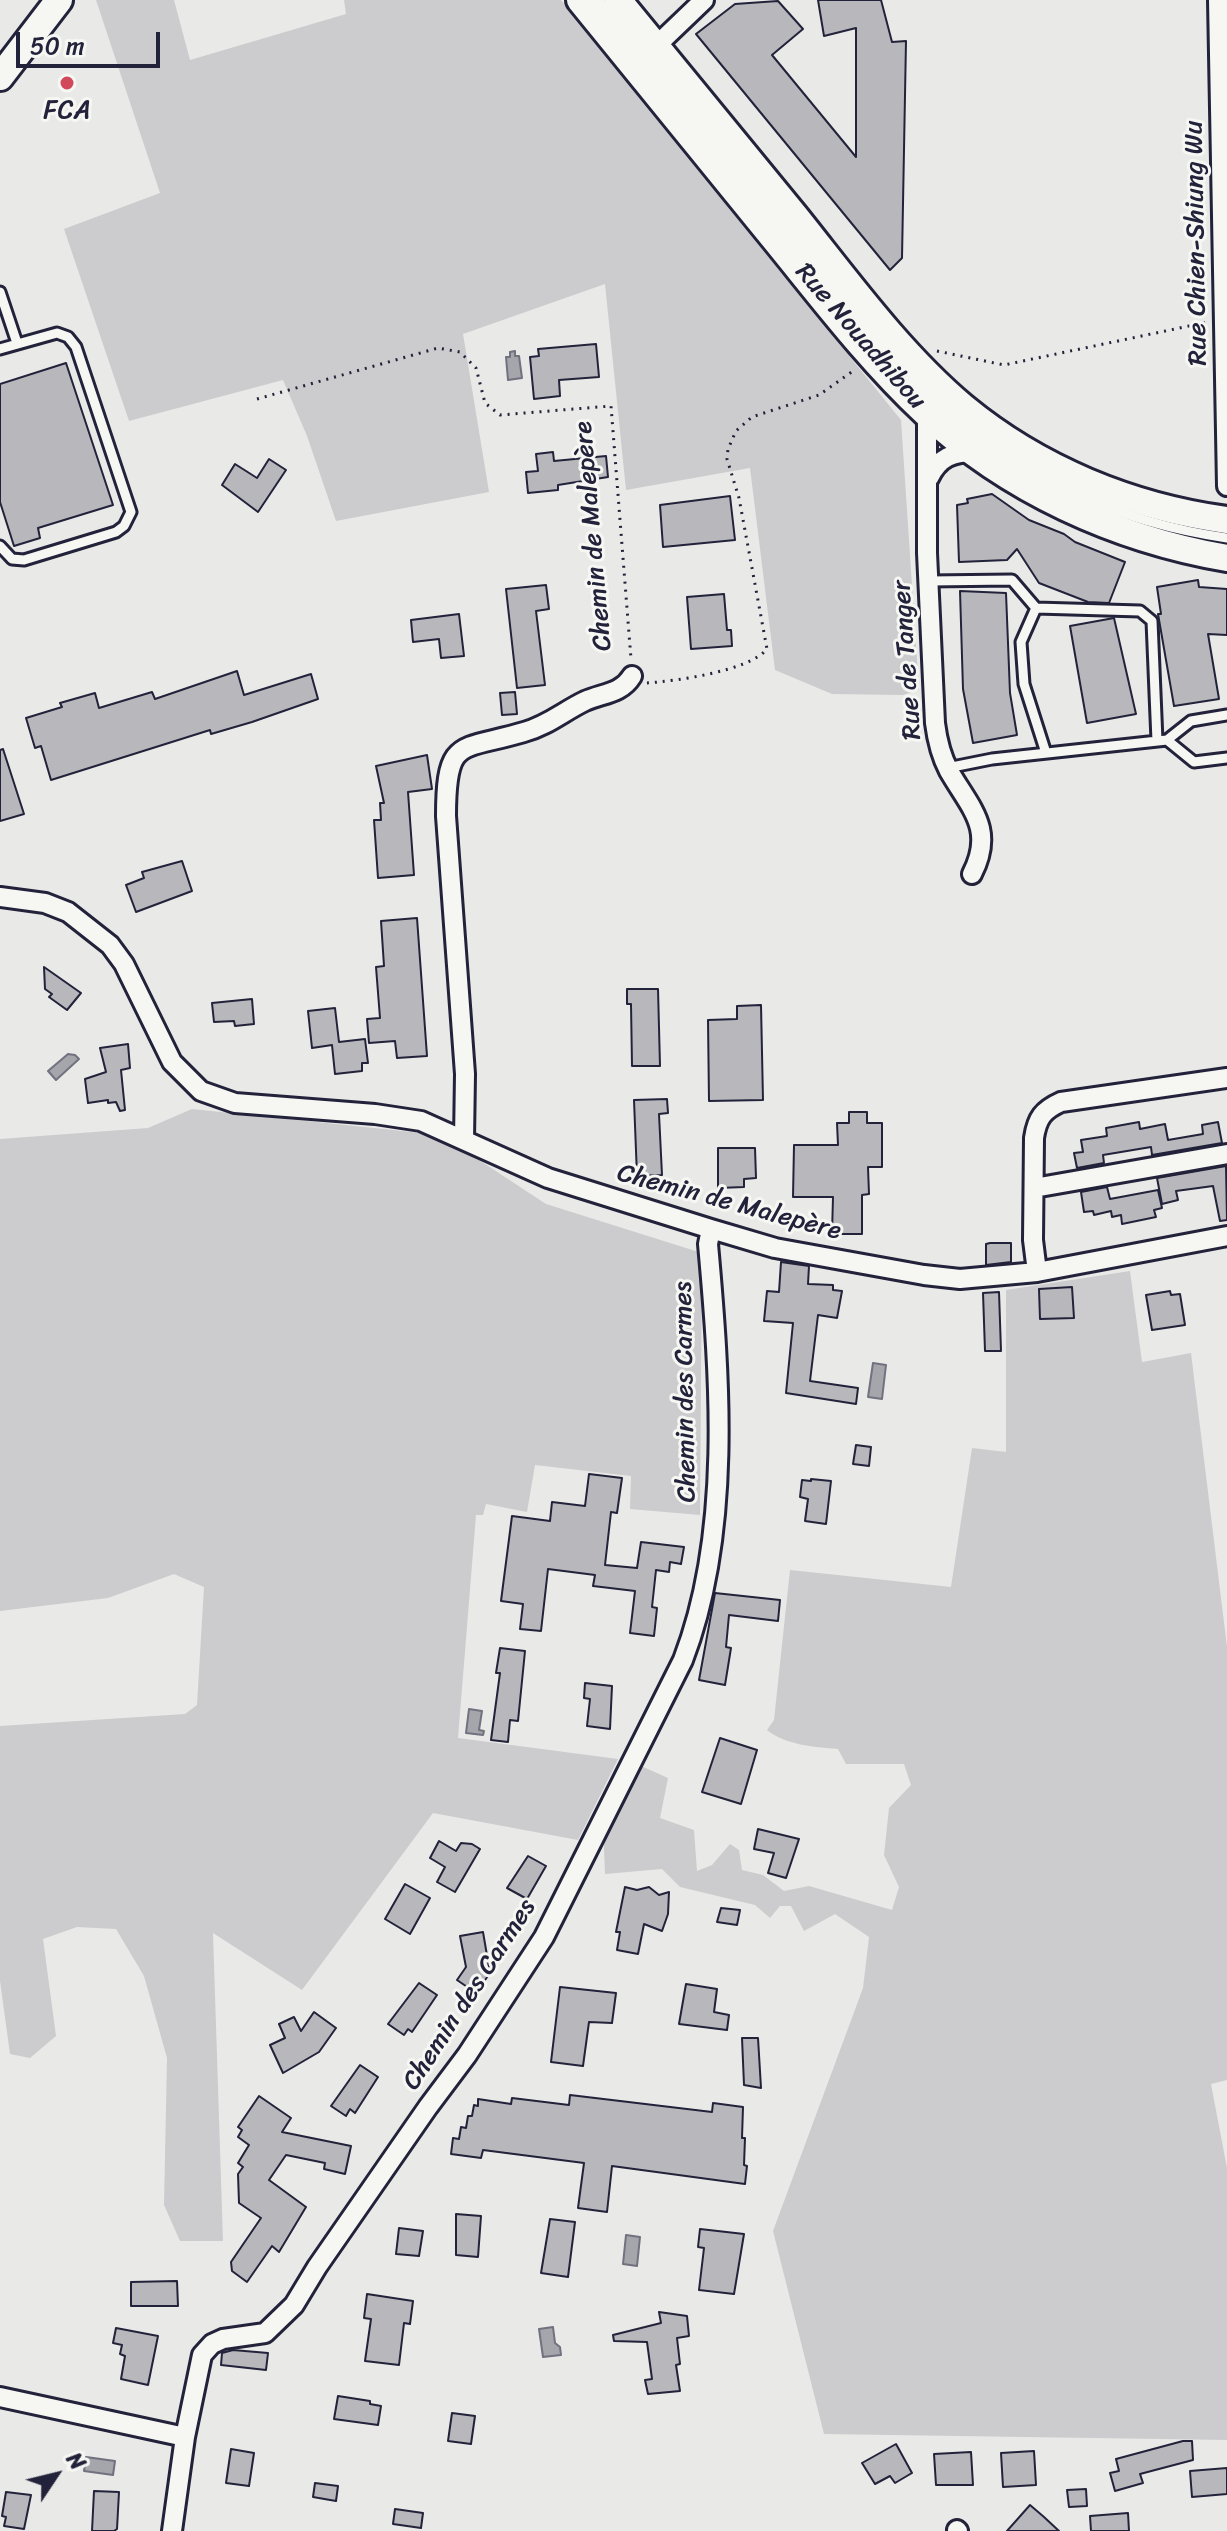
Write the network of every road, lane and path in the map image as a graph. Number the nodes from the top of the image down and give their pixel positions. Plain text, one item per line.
1 (59, 0) edge
2 (580, 0) edge
3 (599, 0) edge
4 (618, 0) edge
5 (704, 0) edge
6 (1218, 0) edge
7 (656, 46) junction
8 (0, 77) edge
9 (0, 292) edge
10 (1224, 319) junction
11 (17, 343) junction
12 (0, 349) edge
13 (906, 350) junction
14 (871, 356) junction
15 (257, 399) dead end
16 (927, 414) junction
17 (975, 452) junction
18 (929, 478) junction
19 (1227, 486) edge
20 (1226, 523) edge
21 (0, 546) edge
22 (1227, 558) edge
23 (929, 581) junction
24 (1036, 608) junction
25 (632, 676) junction
26 (1227, 715) edge
27 (1162, 741) junction
28 (1046, 753) junction
29 (1227, 758) edge
30 (947, 768) junction
31 (972, 874) dead end
32 (0, 897) edge
33 (1227, 1078) edge
34 (464, 1140) junction
35 (1227, 1154) edge
36 (1034, 1188) junction
37 (711, 1229) junction
38 (1227, 1236) edge
39 (1037, 1272) junction
40 (0, 2397) edge
41 (185, 2437) junction
42 (172, 2531) edge

1 - 8 street
2 - 14 street, Rue Nouadhibou
3 - 20 lane, Rue Nouadhibou
4 - 7 street, Rue Nouadhibou
5 - 7 street
6 - 10 street, Rue Chien-Shiung Wu
7 - 13 street, Rue Nouadhibou
9 - 11 lane
10 - 13 path
10 - 19 street, Rue Chien-Shiung Wu
11 - 12 lane
11 - 21 lane
13 - 20 street, Rue Nouadhibou
14 - 16 street, Rue Nouadhibou
14 - 25 path, Chemin de Malepère
15 - 25 path, Chemin de Malepère
16 - 17 street, Rue Nouadhibou
16 - 18 street, Rue de Tanger
17 - 18 street
17 - 22 street, Rue Nouadhibou
18 - 23 street, Rue de Tanger
23 - 24 lane
23 - 30 street, Rue de Tanger
24 - 27 lane
24 - 28 lane
25 - 34 street, Chemin de Malepère
26 - 27 lane
27 - 28 lane
27 - 29 lane
28 - 30 lane
30 - 31 street, Rue de Tanger
32 - 34 street, Chemin de Malepère
33 - 36 street
34 - 37 street, Chemin de Malepère
35 - 36 street
36 - 39 street
37 - 39 street, Chemin de Malepère
37 - 41 street, Chemin des Carmes
38 - 39 street, Chemin de Malepère
40 - 41 street
41 - 42 street, Chemin des Carmes

